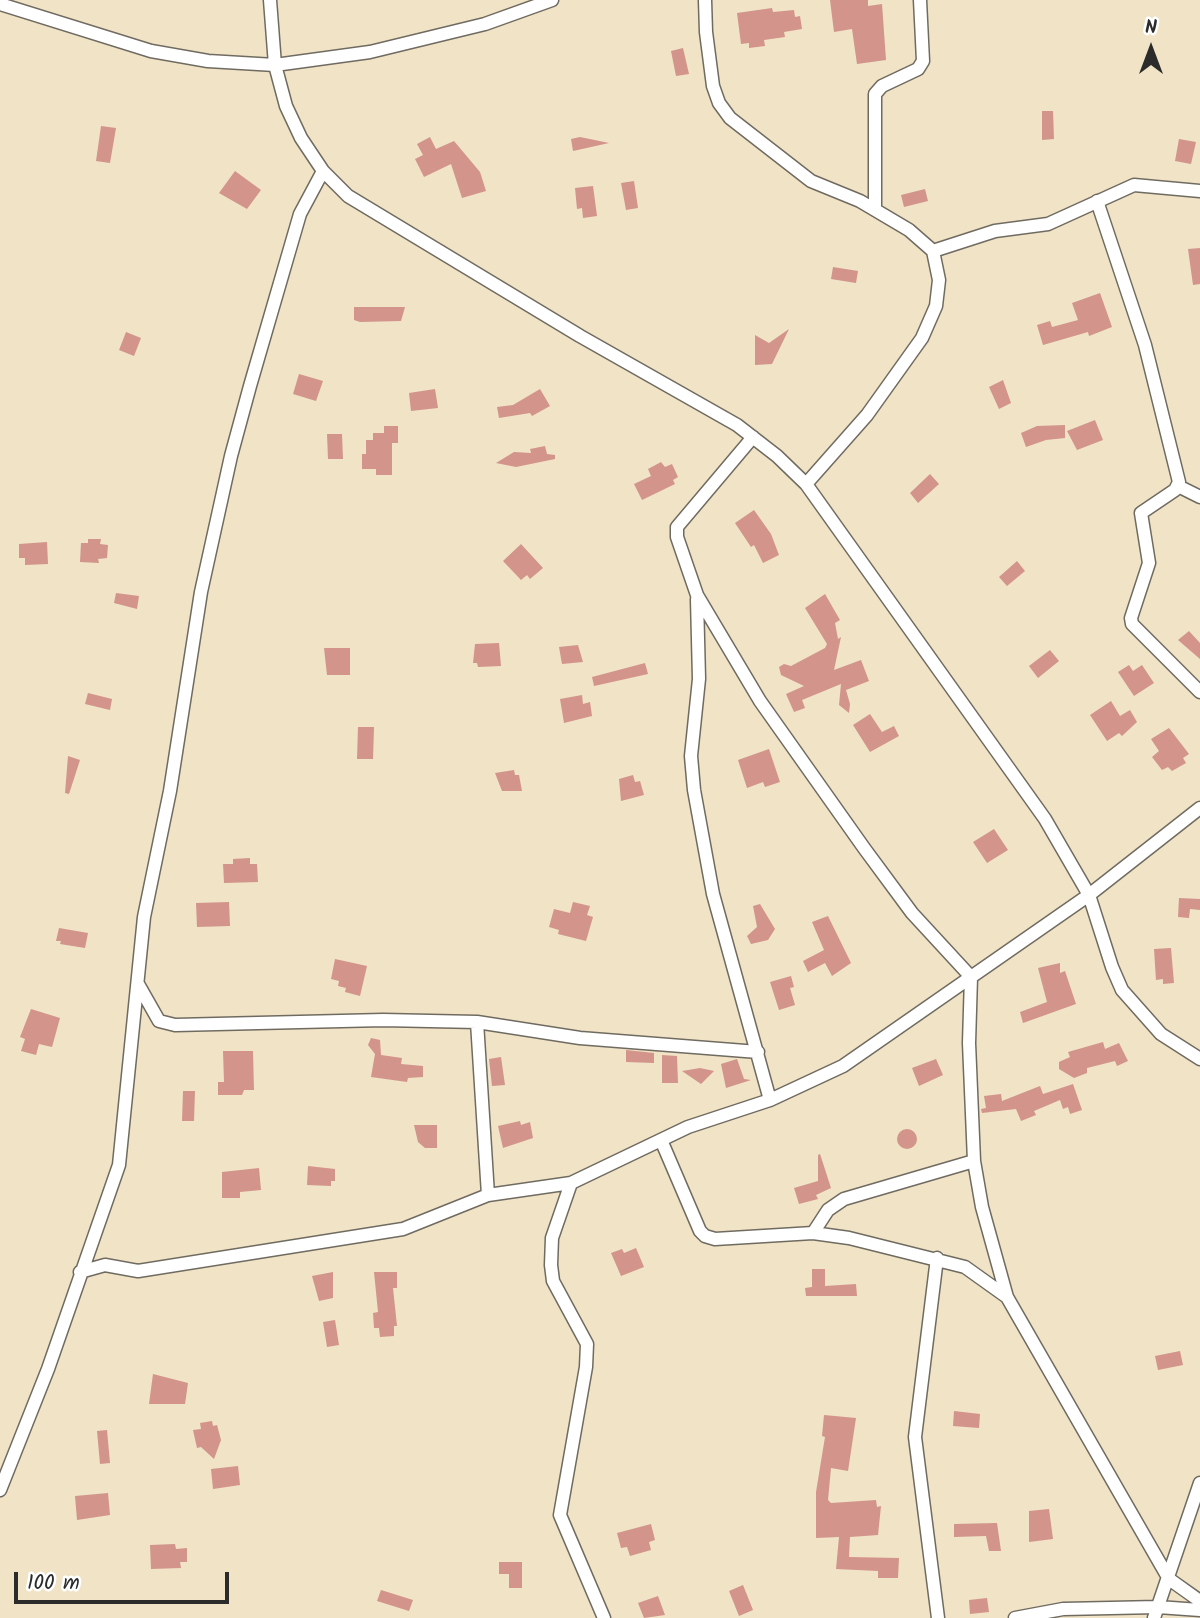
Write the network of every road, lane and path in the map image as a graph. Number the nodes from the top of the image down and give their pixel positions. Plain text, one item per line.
1 (270, 0) edge
2 (552, 0) edge
3 (705, 0) edge
4 (920, 0) edge
5 (0, 4) edge
6 (275, 65) junction
7 (323, 170) junction
8 (1200, 191) edge
9 (1097, 201) junction
10 (875, 211) junction
11 (933, 251) junction
12 (753, 437) junction
13 (806, 484) junction
14 (1178, 486) junction
15 (1200, 497) edge
16 (697, 595) junction
17 (1200, 692) edge
18 (1200, 808) edge
19 (1090, 895) junction
20 (971, 977) junction
21 (138, 984) junction
22 (477, 1022) junction
23 (758, 1052) junction
24 (1200, 1059) edge
25 (770, 1100) junction
26 (661, 1140) junction
27 (974, 1161) junction
28 (571, 1183) junction
29 (488, 1195) junction
30 (813, 1234) junction
31 (937, 1258) junction
32 (80, 1272) junction
33 (1007, 1297) junction
34 (1200, 1483) edge
35 (0, 1490) edge
36 (1169, 1579) junction
37 (1200, 1601) edge
38 (1200, 1610) edge
39 (1156, 1612) edge
40 (604, 1618) edge
41 (938, 1618) edge
42 (1015, 1618) edge

1 - 6 street
2 - 6 street
3 - 10 street
4 - 10 street
5 - 6 street
6 - 7 street
7 - 12 street
7 - 21 street
8 - 9 street
9 - 11 street
9 - 14 street
10 - 11 street
11 - 13 street
12 - 13 street
12 - 16 street
13 - 19 street
14 - 15 street
14 - 17 street
16 - 20 street
16 - 23 street
18 - 19 street
19 - 20 street
19 - 24 street
20 - 25 street
20 - 27 street
21 - 22 street
21 - 32 street
22 - 23 street
22 - 29 street
23 - 25 street
25 - 26 street
26 - 28 street
26 - 30 street
27 - 30 street
27 - 33 street
28 - 29 street
28 - 40 street
29 - 32 street
30 - 31 street
31 - 33 street
31 - 41 street
32 - 35 street
33 - 36 street
34 - 36 street
36 - 37 street
36 - 39 street
38 - 39 street
39 - 42 street

